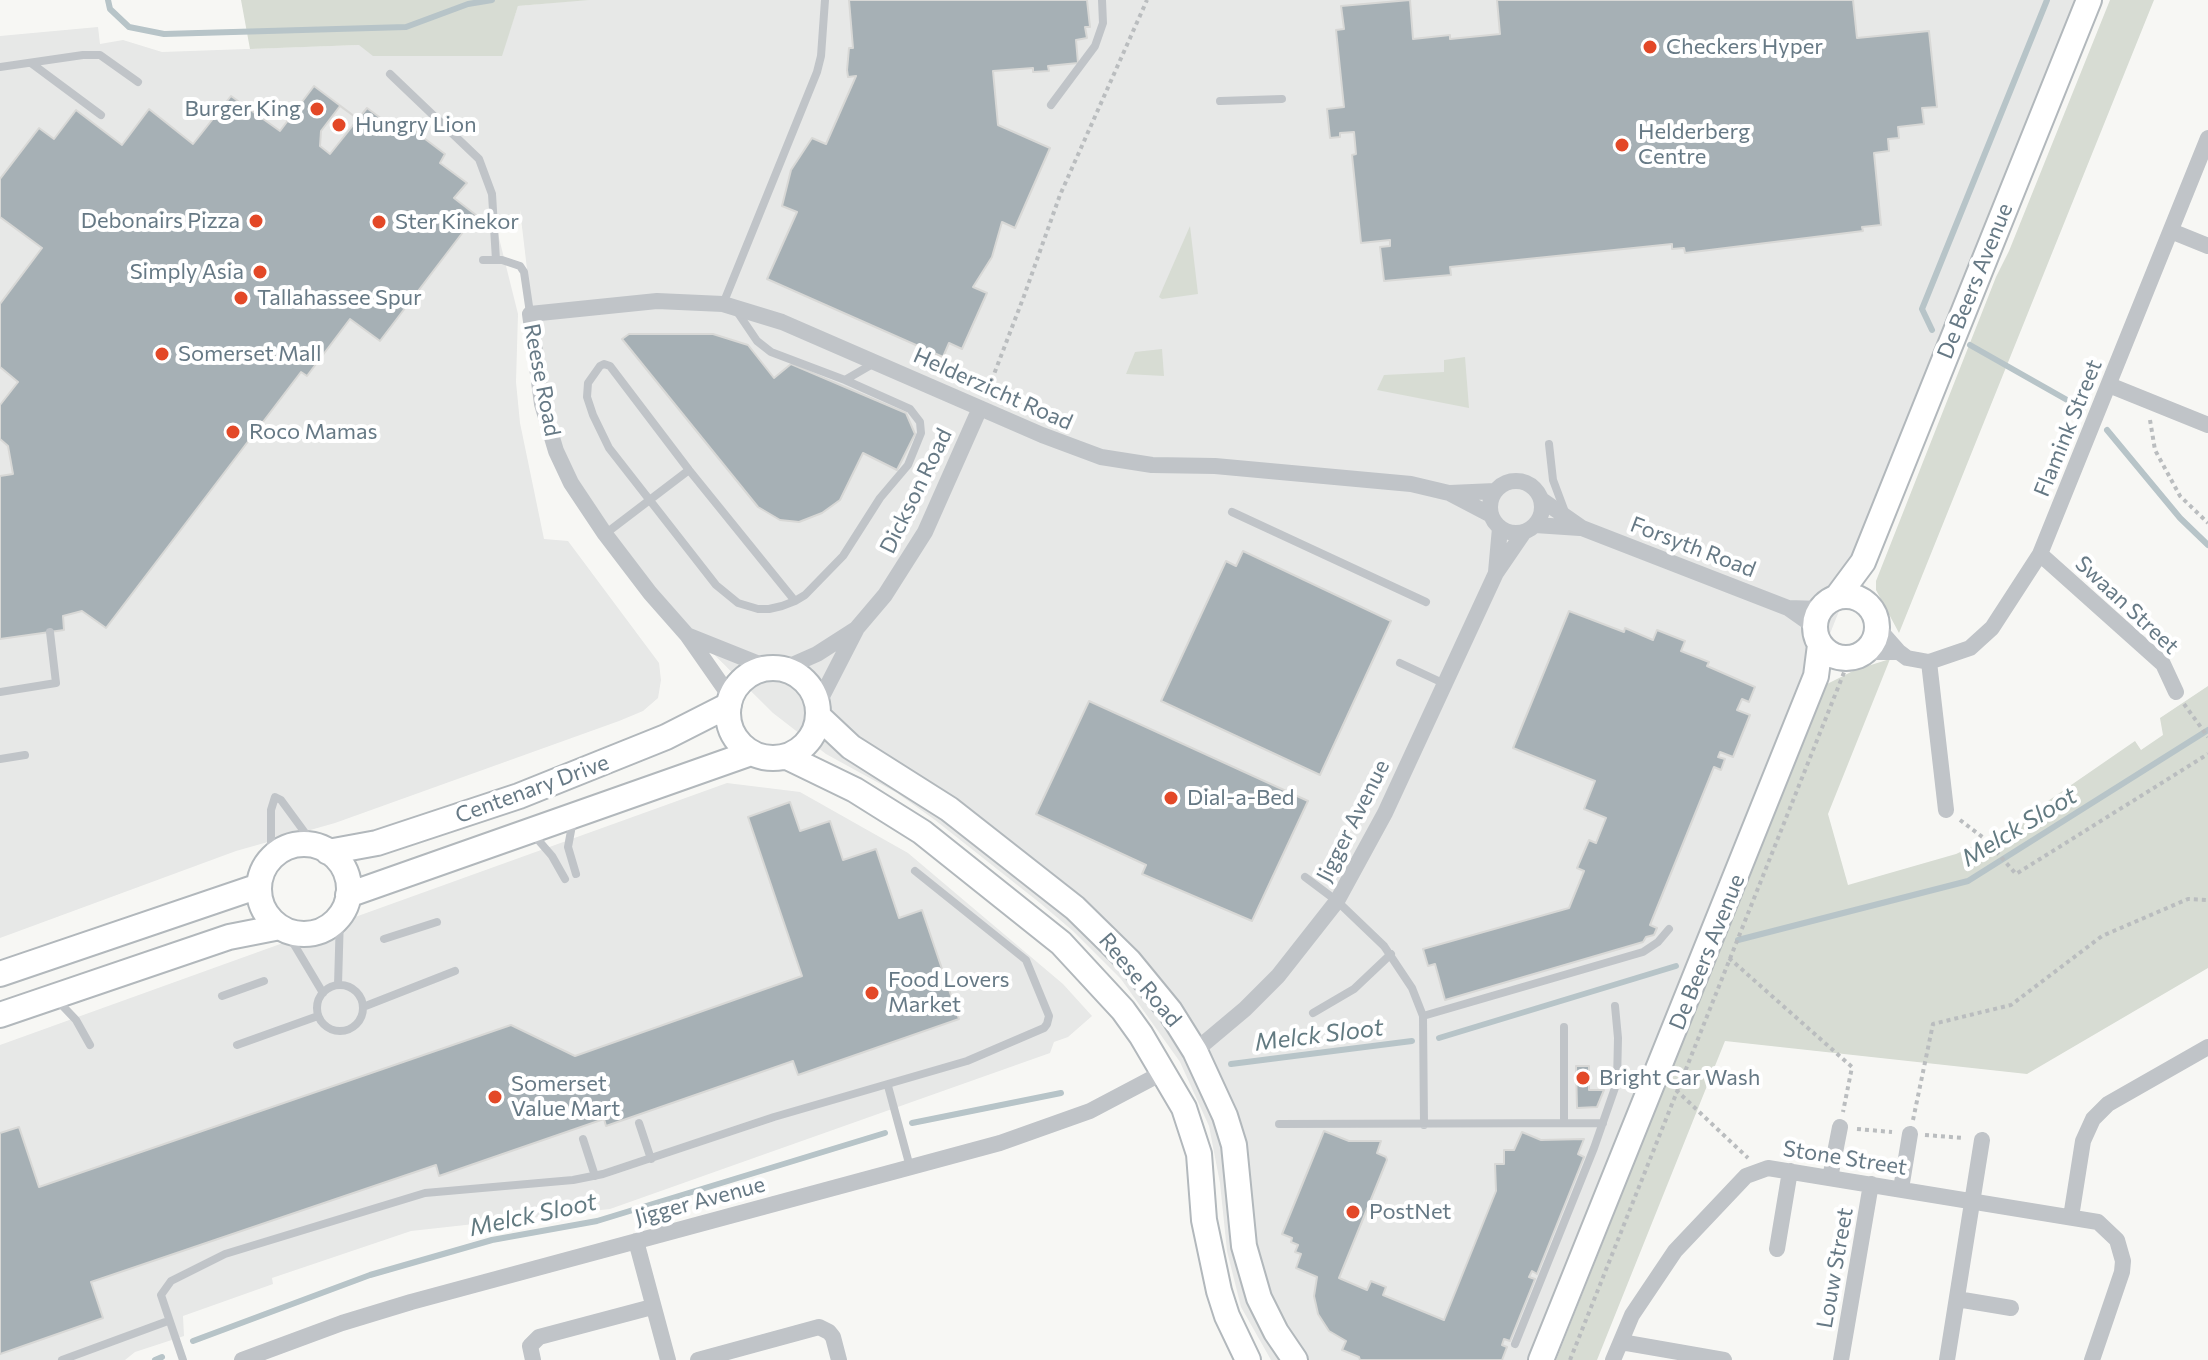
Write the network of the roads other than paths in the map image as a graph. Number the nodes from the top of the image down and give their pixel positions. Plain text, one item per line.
1 (825, 0) edge
2 (1102, 0) edge
3 (2089, 0) edge
4 (31, 63) junction
5 (0, 67) edge
6 (390, 74) dead end
7 (138, 82) dead end
8 (1282, 99) dead end
9 (1220, 101) dead end
10 (1051, 105) dead end
11 (101, 115) dead end
12 (2208, 138) edge
13 (2171, 231) junction
14 (2208, 246) edge
15 (483, 260) dead end
16 (496, 260) junction
17 (728, 305) junction
18 (530, 314) junction
19 (876, 362) junction
20 (845, 380) junction
21 (2109, 385) junction
22 (980, 408) junction
23 (2208, 425) edge
24 (1549, 444) dead end
25 (689, 470) junction
26 (1495, 491) junction
27 (1449, 493) junction
28 (1542, 500) junction
29 (648, 501) junction
30 (1232, 512) dead end
31 (1496, 521) junction
32 (1575, 523) junction
33 (1530, 529) junction
34 (605, 534) junction
35 (2040, 554) junction
36 (1863, 562) junction
37 (1496, 573) junction
38 (795, 601) junction
39 (1426, 602) dead end
40 (1864, 602) junction
41 (1877, 627) junction
42 (857, 628) junction
43 (50, 632) dead end
44 (687, 635) junction
45 (1835, 635) junction
46 (1899, 652) junction
47 (1929, 662) junction
48 (1400, 663) dead end
49 (776, 669) junction
50 (1445, 684) junction
51 (0, 692) edge
52 (2176, 692) road end
53 (730, 702) junction
54 (818, 710) junction
55 (751, 753) junction
56 (25, 755) dead end
57 (787, 757) junction
58 (0, 759) edge
59 (1946, 810) road end
60 (575, 816) junction
61 (531, 832) junction
62 (321, 848) junction
63 (271, 859) junction
64 (915, 871) dead end
65 (576, 874) dead end
66 (1305, 877) dead end
67 (565, 879) dead end
68 (259, 886) junction
69 (1337, 901) junction
70 (344, 906) junction
71 (437, 922) dead end
72 (283, 929) junction
73 (1669, 929) dead end
74 (384, 939) dead end
75 (1391, 954) junction
76 (455, 971) dead end
77 (0, 974) edge
78 (264, 981) dead end
79 (338, 985) junction
80 (323, 993) junction
81 (55, 996) junction
82 (222, 996) dead end
83 (1615, 1006) dead end
84 (363, 1007) junction
85 (1313, 1013) dead end
86 (0, 1015) edge
87 (318, 1016) junction
88 (1423, 1016) junction
89 (1564, 1027) dead end
90 (90, 1045) dead end
91 (237, 1045) dead end
92 (2208, 1047) edge
93 (1195, 1051) junction
94 (1164, 1072) junction
95 (888, 1086) junction
96 (639, 1123) dead end
97 (1564, 1123) junction
98 (1603, 1123) junction
99 (1279, 1124) dead end
100 (1424, 1125) junction
101 (1840, 1127) road end
102 (1910, 1134) road end
103 (583, 1139) dead end
104 (1982, 1140) road end
105 (651, 1159) junction
106 (910, 1168) junction
107 (1790, 1171) junction
108 (595, 1176) junction
109 (1830, 1178) junction
110 (1871, 1184) junction
111 (1901, 1189) junction
112 (1973, 1200) junction
113 (2071, 1217) junction
114 (636, 1241) junction
115 (1777, 1249) dead end
116 (1957, 1299) junction
117 (652, 1307) junction
118 (2011, 1308) dead end
119 (168, 1321) junction
120 (1621, 1342) junction
121 (1515, 1344) dead end
122 (62, 1360) edge
123 (183, 1360) edge
124 (242, 1360) edge
125 (533, 1360) edge
126 (668, 1360) edge
127 (698, 1360) edge
128 (839, 1360) edge
129 (1248, 1360) edge
130 (1295, 1360) edge
131 (1541, 1360) edge
132 (1613, 1360) edge
133 (1724, 1360) edge
134 (1841, 1360) edge
135 (1947, 1360) edge
136 (2092, 1360) edge

1 - 17 lane
2 - 10 lane
3 - 36 street, De Beers Avenue
4 - 5 lane
4 - 7 lane
4 - 11 lane
6 - 16 lane
8 - 9 lane
12 - 13 street, Flamink Street
13 - 14 street
13 - 21 street, Flamink Street
15 - 16 lane
16 - 18 lane, Reese Road
17 - 18 street, Helderzicht Road
17 - 19 street, Helderzicht Road
17 - 20 lane
18 - 34 street, Reese Road
19 - 20 lane
19 - 22 street, Helderzicht Road
20 - 38 lane
21 - 23 street
21 - 35 street, Flamink Street
22 - 27 street, Helderzicht Road
22 - 42 street, Dickson Road
24 - 32 lane
25 - 29 lane
25 - 29 lane
25 - 38 lane
26 - 27 street, Helderzicht Road
26 - 28 street
26 - 31 street
27 - 31 street, Helderzicht Road
28 - 32 street, Forsyth Road
28 - 33 street
29 - 34 lane
29 - 38 lane
30 - 39 lane
31 - 33 street
31 - 37 street, Jigger Avenue
32 - 33 street, Forsyth Road
32 - 45 street, Forsyth Road
33 - 37 street, Jigger Avenue
34 - 44 street, Reese Road
35 - 47 street, Flamink Street
35 - 52 street, Swaan Street
36 - 40 street, De Beers Avenue
36 - 45 street, De Beers Avenue
37 - 50 street, Jigger Avenue
40 - 41 street
40 - 45 street
41 - 45 street
41 - 46 street
42 - 49 street, Dickson Road
42 - 54 street, Dickson Road
43 - 51 lane
44 - 49 street, Reese Road
44 - 53 street, Reese Road
45 - 46 street
45 - 131 street, De Beers Avenue
46 - 47 street
47 - 59 street
48 - 50 lane
49 - 53 street
49 - 54 street
50 - 69 street, Jigger Avenue
53 - 55 street
53 - 62 street, Centenary Drive
54 - 57 street
54 - 93 street, Reese Road
55 - 57 street
55 - 60 street, Centenary Drive
56 - 58 lane
57 - 94 street, Reese Road
60 - 61 street, Centenary Drive
60 - 65 lane
61 - 67 lane
61 - 70 street, Centenary Drive
62 - 63 street
62 - 63 lane
62 - 70 street
63 - 68 street
64 - 95 lane
66 - 69 lane
68 - 72 street
68 - 77 street
69 - 75 lane
69 - 93 street, Jigger Avenue
70 - 72 street
70 - 79 lane
71 - 74 lane
72 - 80 lane
72 - 81 street
73 - 88 lane
75 - 85 lane
75 - 88 lane
76 - 84 lane
78 - 82 lane
79 - 80 lane
79 - 84 lane
80 - 87 lane
81 - 86 street
81 - 90 lane
83 - 98 lane
84 - 87 lane
87 - 91 lane
88 - 100 lane
89 - 97 lane
92 - 113 street
93 - 130 street, Reese Road
94 - 106 street, Jigger Avenue
94 - 129 street, Reese Road
95 - 105 lane
95 - 106 lane
96 - 105 lane
97 - 98 lane
97 - 100 lane
98 - 121 lane
99 - 100 lane
101 - 109 street
102 - 111 street
103 - 108 lane
104 - 112 street
105 - 108 lane
106 - 114 street, Jigger Avenue
107 - 109 street, Stone Street
107 - 115 street
107 - 120 street, Stone Street
108 - 119 lane
109 - 110 street, Stone Street
110 - 111 street, Stone Street
110 - 134 street, Louw Street
111 - 112 street, Stone Street
112 - 113 street, Stone Street
112 - 116 street
113 - 136 street, Stone Street
114 - 117 street
114 - 124 street, Jigger Avenue
116 - 118 street
116 - 135 street
117 - 125 street
117 - 126 street
119 - 122 lane
119 - 123 lane
120 - 132 street, Stone Street
120 - 133 street
127 - 128 street

